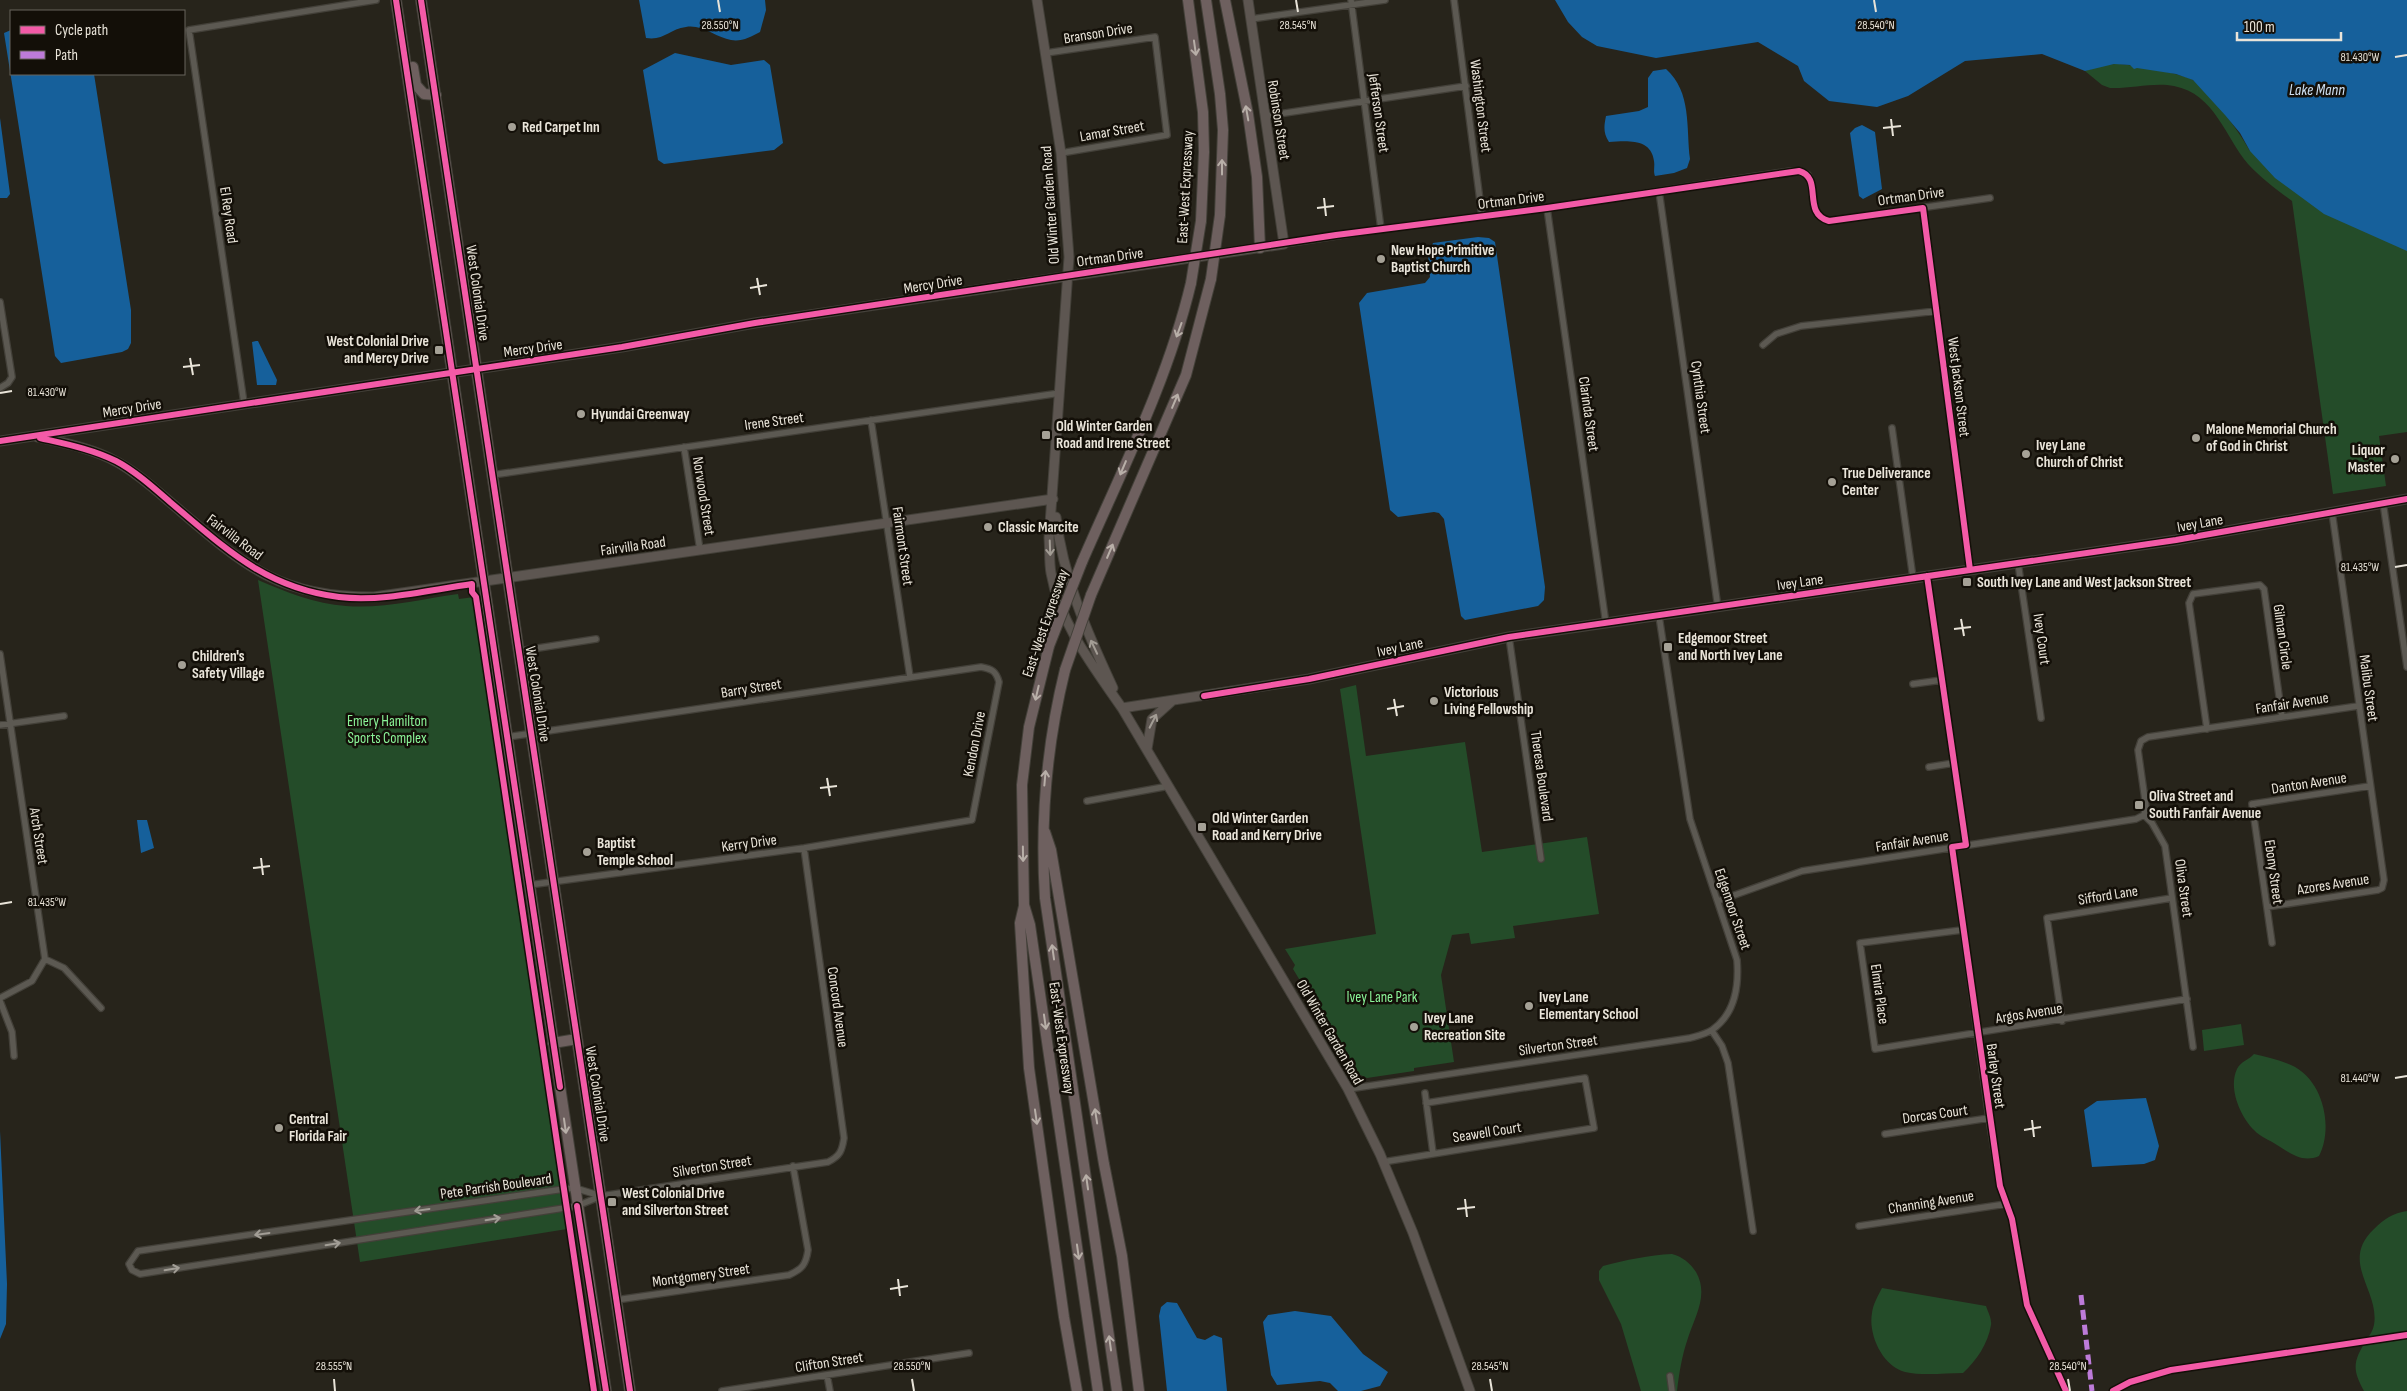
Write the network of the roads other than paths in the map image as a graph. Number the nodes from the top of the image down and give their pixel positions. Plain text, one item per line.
1 (376, 0) edge
2 (396, 0) edge
3 (421, 0) edge
4 (1037, 0) edge
5 (1188, 0) edge
6 (1206, 0) edge
7 (1225, 0) edge
8 (1248, 0) edge
9 (1385, 0) edge
10 (1454, 0) edge
11 (1351, 2) edge
12 (399, 17) junction
13 (1251, 19) junction
14 (1046, 53) junction
15 (1466, 86) junction
16 (436, 95) junction
17 (1364, 101) junction
18 (1264, 116) junction
19 (1168, 134) joint
20 (1061, 152) junction
21 (1659, 191) junction
22 (1990, 198) dead end
23 (1547, 208) junction
24 (1923, 208) junction
25 (1482, 216) junction
26 (1382, 229) junction
27 (1284, 244) junction
28 (1260, 248) junction
29 (1069, 275) junction
30 (0, 302) edge
31 (1936, 311) junction
32 (1, 318) edge
33 (1763, 345) dead end
34 (476, 368) junction
35 (452, 372) junction
36 (0, 388) edge
37 (1060, 393) junction
38 (244, 403) junction
39 (871, 420) junction
40 (1892, 428) dead end
41 (73, 429) junction
42 (32, 436) junction
43 (0, 441) edge
44 (80, 446) junction
45 (684, 446) junction
46 (492, 475) junction
47 (1054, 499) junction
48 (2407, 499) edge
49 (2383, 502) junction
50 (2332, 512) junction
51 (887, 522) junction
52 (700, 550) junction
53 (2018, 562) junction
54 (1970, 570) junction
55 (1927, 576) junction
56 (508, 578) junction
57 (1912, 578) junction
58 (484, 582) junction
59 (1718, 608) junction
60 (1659, 616) junction
61 (1606, 624) junction
62 (1509, 637) junction
63 (596, 639) dead end
64 (519, 651) junction
65 (0, 654) edge
66 (2407, 667) edge
67 (996, 672) joint
68 (910, 677) junction
69 (1942, 680) junction
70 (1913, 684) dead end
71 (1173, 700) junction
72 (2358, 706) junction
73 (1122, 708) junction
74 (64, 716) dead end
75 (2282, 717) junction
76 (2041, 718) dead end
77 (10, 724) junction
78 (0, 725) edge
79 (2207, 729) junction
80 (531, 734) junction
81 (507, 737) junction
82 (1147, 749) junction
83 (1954, 763) junction
84 (1929, 767) dead end
85 (1170, 786) junction
86 (2370, 786) junction
87 (1088, 801) dead end
88 (2252, 804) joint
89 (2144, 815) junction
90 (972, 820) joint
91 (1043, 827) junction
92 (1966, 845) junction
93 (1952, 847) junction
94 (804, 848) junction
95 (1541, 859) dead end
96 (2383, 867) joint
97 (553, 882) junction
98 (529, 885) junction
99 (2172, 898) junction
100 (1718, 901) junction
101 (1024, 905) junction
102 (2267, 907) junction
103 (1962, 930) junction
104 (2272, 943) dead end
105 (45, 959) junction
106 (2187, 999) junction
107 (0, 1000) edge
108 (101, 1008) dead end
109 (2062, 1020) junction
110 (1712, 1031) junction
111 (1978, 1034) junction
112 (577, 1039) junction
113 (553, 1043) junction
114 (2193, 1047) dead end
115 (1875, 1049) joint
116 (14, 1056) dead end
117 (1348, 1089) junction
118 (1425, 1093) dead end
119 (1426, 1103) junction
120 (1989, 1118) junction
121 (1885, 1134) dead end
122 (1433, 1153) junction
123 (828, 1162) joint
124 (1383, 1162) junction
125 (793, 1166) junction
126 (575, 1188) junction
127 (601, 1196) junction
128 (2006, 1204) junction
129 (577, 1206) junction
130 (1859, 1226) dead end
131 (1753, 1231) dead end
132 (616, 1300) junction
133 (2027, 1304) dead end
134 (600, 1352) junction
135 (969, 1353) dead end
136 (827, 1375) junction
137 (1670, 1376) dead end
138 (606, 1391) edge
139 (611, 1391) edge
140 (630, 1391) edge
141 (722, 1391) edge
142 (830, 1391) edge
143 (1077, 1391) edge
144 (1098, 1391) edge
145 (1117, 1391) edge
146 (1139, 1391) edge
147 (1470, 1391) edge
148 (1672, 1391) edge

1 - 38 street, El Rey Road
2 - 12 highway
3 - 16 highway, West Colonial Drive
4 - 14 street, Old Winter Garden Road
5 -> 101 highway, East-West Expressway, bridge
91 -> 6 highway, East-West Expressway, bridge
28 -> 7 highway
8 - 13 street, Robinson Street
9 - 11 street
10 - 15 street, Washington Street
11 - 13 street
11 - 17 street, Jefferson Street
12 - 16 highway
12 - 35 highway
13 - 18 street, Robinson Street
14 - 19 street, Branson Drive
14 - 20 street, Old Winter Garden Road
15 - 17 street
15 - 25 street, Washington Street
16 - 34 highway, West Colonial Drive
17 - 18 street
17 - 26 street, Jefferson Street
18 - 27 street, Robinson Street
19 - 20 street, Lamar Street
20 - 29 street, Old Winter Garden Road
21 - 23 street, Ortman Drive
21 - 24 street, Ortman Drive
21 - 59 street, Cynthia Street
22 - 24 street, Ortman Drive
23 - 25 street, Ortman Drive
23 - 61 street, Clarinda Street
24 - 31 street, West Jackson Street
25 - 26 street, Ortman Drive
26 - 27 street, Ortman Drive
27 - 28 street, Ortman Drive
28 - 29 street, Ortman Drive
29 - 34 street, Mercy Drive
29 - 37 street, Old Winter Garden Road
30 - 32 street
31 - 33 street
31 - 54 street, West Jackson Street
32 - 36 street
34 - 35 street, Mercy Drive
34 - 46 highway, West Colonial Drive
35 - 38 street, Mercy Drive
35 - 58 highway
37 - 39 street, Irene Street
37 - 47 street, Old Winter Garden Road
38 - 41 street, Mercy Drive
39 - 45 street, Irene Street
39 - 51 street, Fairmont Street
40 - 57 street
41 - 42 street, Mercy Drive
41 - 44 street
42 - 43 street, Mercy Drive
42 - 44 street, Fairvilla Road
44 - 58 street, Fairvilla Road
45 - 46 street, Irene Street
45 - 52 street, Norwood Street
46 - 56 highway, West Colonial Drive
47 - 51 street, Fairvilla Road
73 -> 47 street, Old Winter Garden Road
47 -> 73 street, Old Winter Garden Road
48 - 49 street, Ivey Lane
49 - 50 street, Ivey Lane
49 - 66 street
50 - 53 street, Ivey Lane
50 - 72 street, Malibu Street
51 - 52 street, Fairvilla Road
51 - 68 street, Fairmont Street
52 - 56 street, Fairvilla Road
53 - 54 street, Ivey Lane
53 - 76 street, Ivey Court
54 - 55 street, Ivey Lane
55 - 57 street, Ivey Lane
55 - 69 street
56 - 58 street, Fairvilla Road
56 - 64 highway, West Colonial Drive
57 - 59 street, Ivey Lane
58 - 81 highway
59 - 60 street, Ivey Lane
60 - 61 street, Ivey Lane
60 - 100 street, Edgemoor Street
61 - 62 street, Ivey Lane
62 - 71 street, Ivey Lane
62 - 95 street, Theresa Boulevard
63 - 64 street
64 - 80 highway, West Colonial Drive
65 - 77 street, Arch Street
67 - 68 street, Barry Street
67 - 90 street, Kendon Drive
68 - 80 street, Barry Street
69 - 70 street
69 - 83 street
71 - 73 street, Ivey Lane
82 -> 71 street
72 - 75 street, Fanfair Avenue
72 - 86 street, Malibu Street
73 - 82 street, Old Winter Garden Road
74 - 77 street
75 - 79 street, Fanfair Avenue
75 - 79 street, Gilman Circle
77 - 78 street
77 - 105 street, Arch Street
79 - 89 street, Fanfair Avenue
80 - 81 street, Barry Street
80 - 97 highway, West Colonial Drive
81 - 98 highway
82 - 85 street, Old Winter Garden Road
83 - 84 street
83 - 92 street
85 - 87 street
85 - 117 street, Old Winter Garden Road
86 - 88 street, Danton Avenue
86 - 96 street, Malibu Street
88 - 102 street, Ebony Street
89 - 92 street, Fanfair Avenue
89 - 99 street, Oliva Street
90 - 94 street, Kerry Drive
145 -> 91 highway, East-West Expressway
146 -> 91 highway
92 - 93 street, Fanfair Avenue
93 - 100 street, Fanfair Avenue
93 - 103 street, Barley Street
94 - 97 street, Kerry Drive
94 - 123 street, Concord Avenue
96 - 102 street, Azores Avenue
97 - 98 street, Kerry Drive
97 - 112 highway, West Colonial Drive
98 - 113 highway
99 - 106 street, Oliva Street
99 - 109 street, Sifford Lane
100 - 110 street, Edgemoor Street
101 -> 143 highway
101 -> 144 highway, East-West Expressway
102 - 104 street, Ebony Street
103 - 111 street, Barley Street
103 - 115 street, Elmira Place
105 - 107 street
105 - 108 street
106 - 109 street, Argos Avenue
106 - 114 street, Oliva Street
107 - 116 street
109 - 111 street, Argos Avenue
110 - 117 street, Silverton Street
110 - 131 street
111 - 115 street, Argos Avenue
111 - 120 street, Barley Street
112 - 113 highway
112 - 127 highway, West Colonial Drive
113 -> 126 highway
117 - 124 street, Old Winter Garden Road
118 - 119 street
119 - 122 street
119 - 122 street, Seawell Court
120 - 121 street, Dorcas Court
120 - 128 street, Barley Street
122 - 124 street, Seawell Court
123 - 125 street, Silverton Street
124 - 147 street, Old Winter Garden Road
125 - 127 street, Silverton Street
125 - 132 street, Montgomery Street
126 - 127 street, Pete Parrish Boulevard
126 - 129 highway
126 -> 129 street, Pete Parrish Boulevard
127 - 129 street, Pete Parrish Boulevard
127 - 132 highway, West Colonial Drive
128 - 130 street, Channing Avenue
128 - 133 street, Barley Street
129 - 134 highway
132 - 140 highway, West Colonial Drive
134 - 138 highway
134 - 139 highway
135 - 136 street, Clifton Street
136 - 141 street, Clifton Street
136 - 142 street
137 - 148 street

